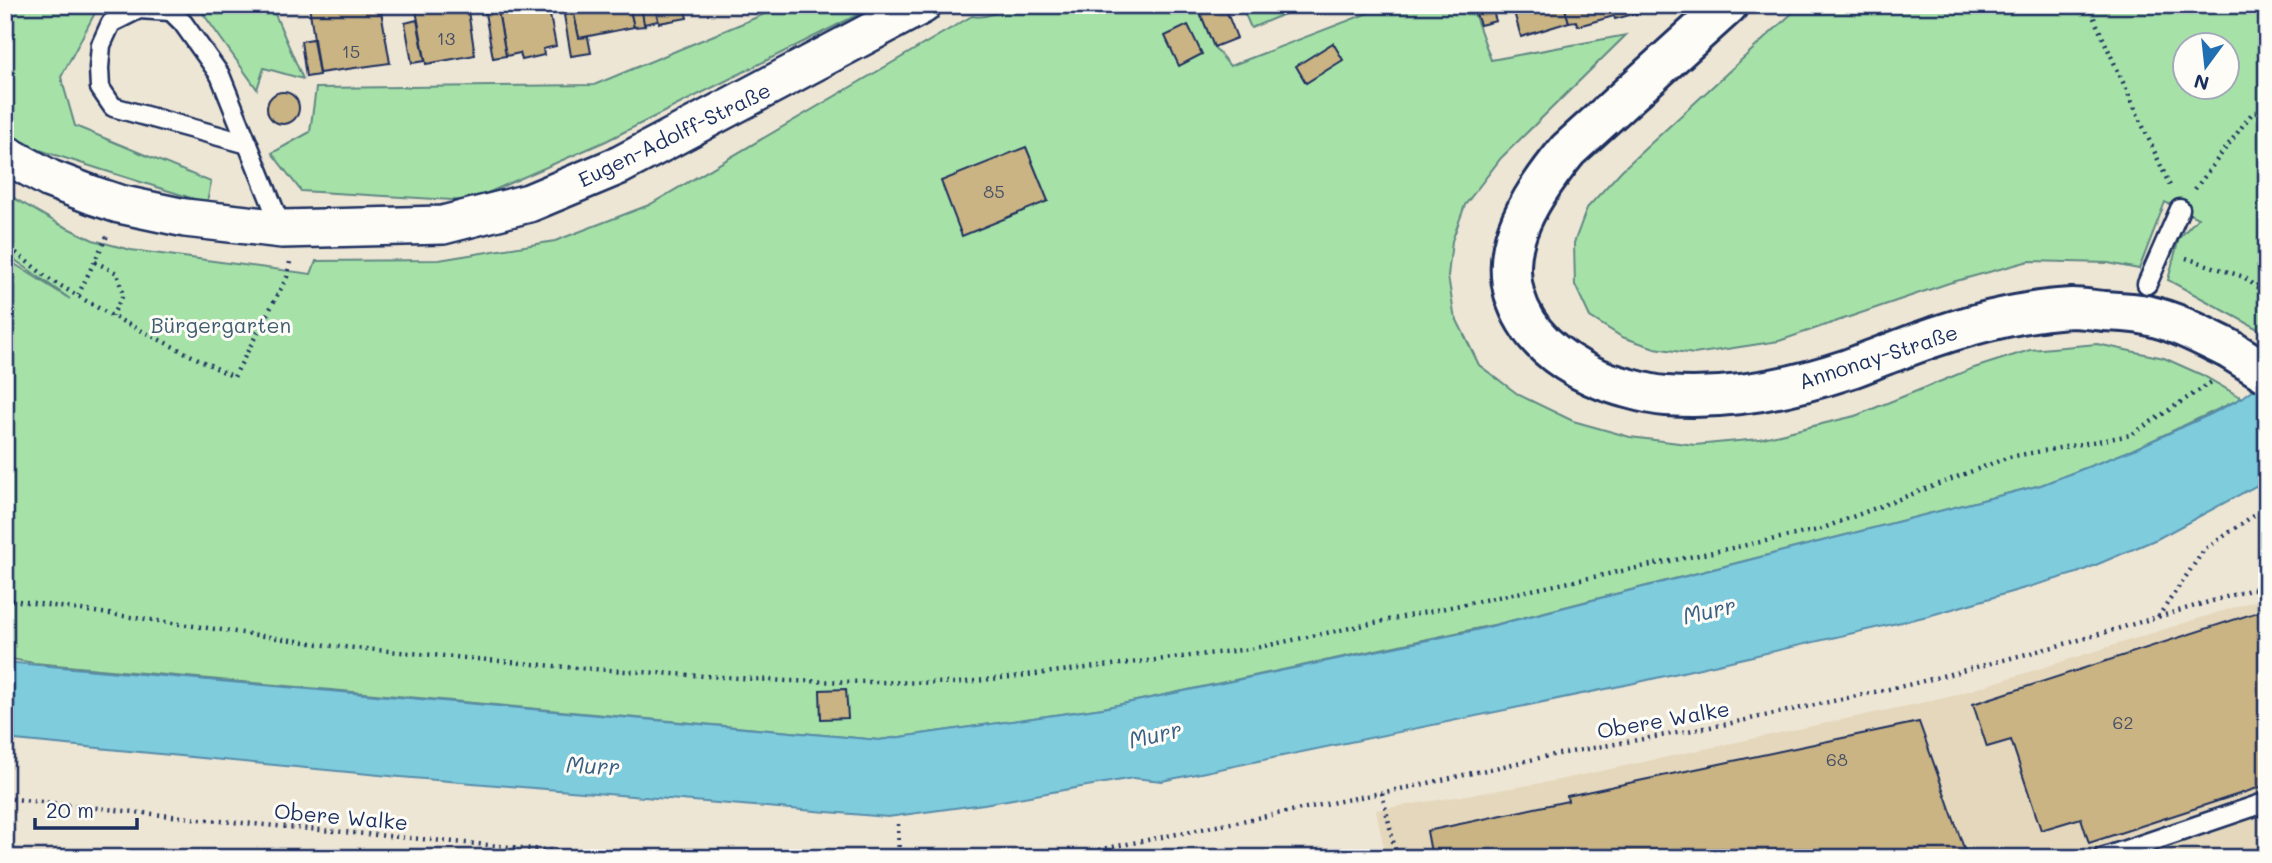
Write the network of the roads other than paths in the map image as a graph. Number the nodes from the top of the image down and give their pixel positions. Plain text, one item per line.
1 (922, 5) edge
2 (1728, 5) edge
3 (168, 8) edge
4 (248, 144) junction
5 (5, 154) edge
6 (2180, 209) road end
7 (282, 229) junction
8 (2147, 284) dead end
9 (2267, 373) edge
10 (2267, 802) edge
11 (2102, 858) edge

1 - 7 street, Eugen-Adolff-Straße
2 - 9 street, Annonay-Straße, bridge
3 - 4 lane
3 - 4 lane
4 - 7 lane
5 - 7 street, Eugen-Adolff-Straße
6 - 8 lane
10 - 11 lane

